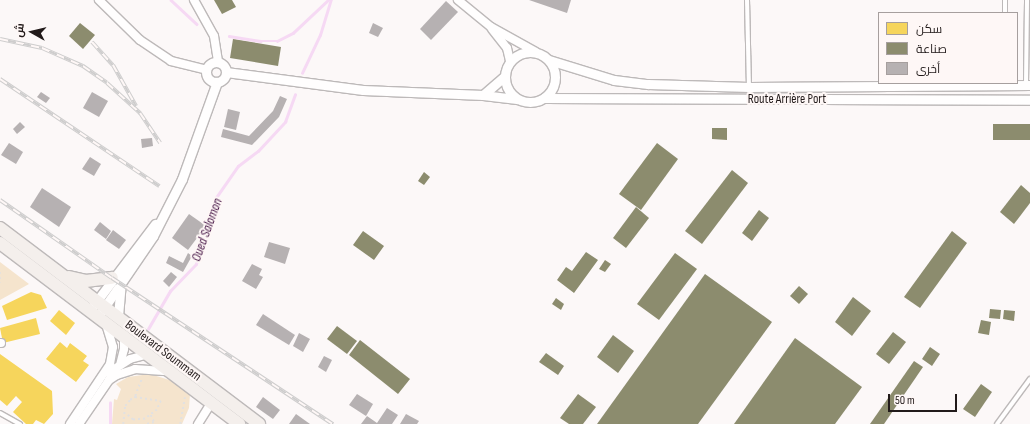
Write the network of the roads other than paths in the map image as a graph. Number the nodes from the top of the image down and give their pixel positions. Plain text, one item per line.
1 (99, 0) edge
2 (194, 0) edge
3 (458, 0) edge
4 (747, 0) edge
5 (1005, 0) edge
6 (1027, 0) edge
7 (1005, 12) edge
8 (491, 27) junction
9 (536, 52) junction
10 (510, 60) junction
11 (549, 60) junction
12 (218, 62) junction
13 (206, 70) junction
14 (226, 72) junction
15 (504, 77) junction
16 (217, 82) junction
17 (1003, 84) edge
18 (1028, 85) edge
19 (749, 87) junction
20 (483, 95) junction
21 (544, 98) junction
22 (517, 99) junction
23 (1030, 100) edge
24 (0, 228) edge
25 (0, 243) edge
26 (66, 277) junction
27 (116, 281) junction
28 (99, 311) junction
29 (118, 316) junction
30 (124, 338) junction
31 (146, 354) junction
32 (168, 354) junction
33 (120, 364) junction
34 (169, 371) junction
35 (106, 379) junction
36 (1030, 379) edge
37 (212, 403) junction
38 (0, 413) edge
39 (20, 424) edge
40 (70, 424) edge
41 (79, 424) edge
42 (198, 424) edge
43 (239, 424) edge
44 (259, 424) edge
45 (997, 424) edge

1 - 13 street
2 - 12 street
3 - 8 street
4 - 19 lane
5 - 7 lane
6 - 18 lane
8 - 9 street
8 - 10 street
9 - 10 street
9 - 11 street
10 - 15 street
11 - 19 street, Route Arrière Port
11 - 21 street
12 - 13 street
12 - 14 street
13 - 16 street
14 - 16 street
14 - 20 street
15 - 20 street
15 - 22 street
16 - 27 street
17 - 18 street, Route Arrière Port
17 - 19 street, Route Arrière Port
20 - 22 street
21 - 22 street
21 - 23 street, Route Arrière Port
24 - 26 main road, Boulevard Soummam
25 - 28 main road, Boulevard Soummam
26 - 27 main road
26 - 28 main road, Boulevard Soummam
27 - 28 street
27 - 29 street
28 - 29 main road, Boulevard Soummam
28 - 30 main road, Boulevard Soummam
28 - 35 street
29 - 30 street
29 - 32 main road, Boulevard Soummam
30 - 31 main road, Boulevard Soummam
30 - 33 street
31 - 32 street
31 - 33 street
31 - 34 main road, Boulevard Soummam
32 - 44 main road, Boulevard Soummam
33 - 35 street
34 - 35 street
34 - 37 main road, Boulevard Soummam
35 - 40 street
35 - 41 street
36 - 45 lane
37 - 42 street
37 - 43 main road, Boulevard Soummam
38 - 39 lane

